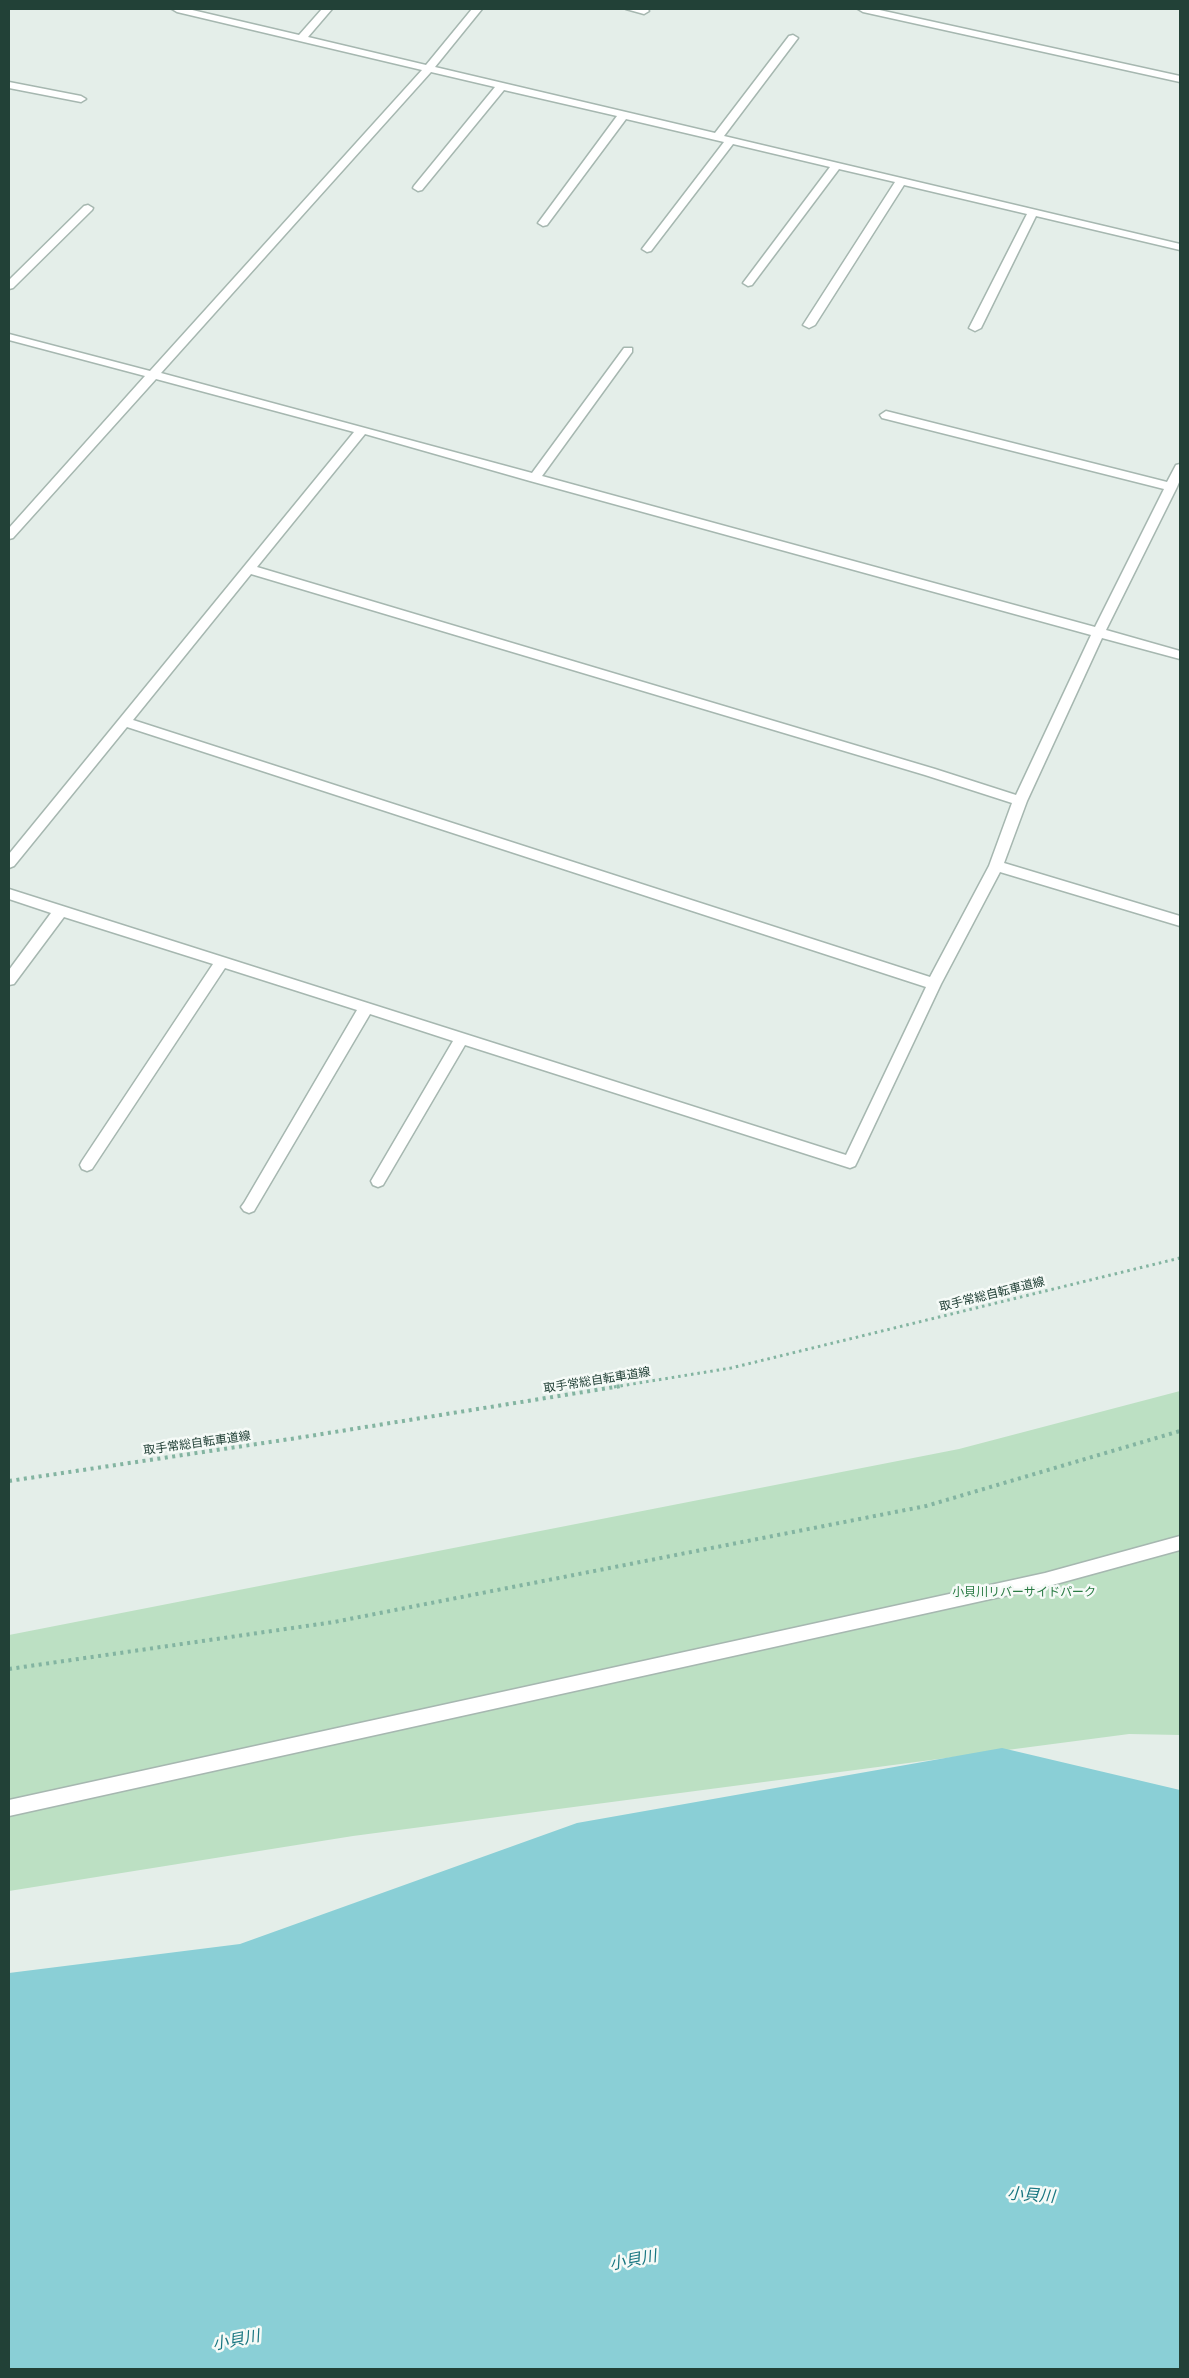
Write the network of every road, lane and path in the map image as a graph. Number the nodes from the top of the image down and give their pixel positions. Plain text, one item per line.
1 (177, 9) edge
2 (327, 9) edge
3 (476, 9) edge
4 (631, 9) edge
5 (862, 9) edge
6 (644, 11) dead end
7 (302, 38) junction
8 (793, 38) dead end
9 (428, 68) junction
10 (1180, 80) edge
11 (9, 85) edge
12 (502, 85) junction
13 (80, 99) dead end
14 (624, 114) junction
15 (718, 136) junction
16 (731, 139) junction
17 (838, 165) junction
18 (901, 181) junction
19 (418, 188) dead end
20 (88, 208) dead end
21 (1033, 212) junction
22 (543, 223) dead end
23 (1180, 247) edge
24 (647, 249) dead end
25 (748, 283) dead end
26 (9, 286) edge
27 (809, 325) dead end
28 (975, 328) dead end
29 (10, 340) edge
30 (628, 350) dead end
31 (150, 376) junction
32 (886, 416) dead end
33 (362, 430) junction
34 (1180, 468) edge
35 (534, 478) junction
36 (1171, 487) junction
37 (9, 535) edge
38 (248, 569) junction
39 (1098, 634) junction
40 (1180, 655) edge
41 (124, 722) junction
42 (1020, 801) junction
43 (9, 863) edge
44 (996, 866) junction
45 (9, 894) edge
46 (62, 910) junction
47 (1180, 921) edge
48 (222, 962) junction
49 (9, 980) edge
50 (934, 984) junction
51 (366, 1008) junction
52 (462, 1038) junction
53 (86, 1165) dead end
54 (378, 1181) dead end
55 (249, 1207) dead end
56 (1180, 1258) edge
57 (1180, 1431) edge
58 (9, 1481) edge
59 (1180, 1543) edge
60 (9, 1669) edge
61 (9, 1808) edge

1 - 7 street
2 - 7 street
3 - 9 street
4 - 6 street
5 - 10 street
7 - 9 street
8 - 15 street
9 - 12 street
9 - 31 street
11 - 13 street
12 - 14 street
12 - 19 street
14 - 15 street
14 - 22 street
15 - 16 street
16 - 17 street
16 - 24 street
17 - 18 street
17 - 25 street
18 - 21 street
18 - 27 street
20 - 26 street
21 - 23 street
21 - 28 street
29 - 31 street
30 - 35 street
31 - 33 street
31 - 37 street
32 - 36 street
33 - 35 street
33 - 38 street
34 - 36 street
35 - 39 street
36 - 39 street
38 - 41 street
38 - 42 street
39 - 40 street
39 - 42 street
41 - 43 street
41 - 50 street
42 - 44 street
44 - 47 street
44 - 50 street
45 - 46 street
46 - 48 street
46 - 49 street
48 - 51 street
48 - 53 street
50 - 52 street
51 - 52 street
51 - 55 street
52 - 54 street
56 - 58 path, 取手常総自転車道線
57 - 60 path
59 - 61 street

